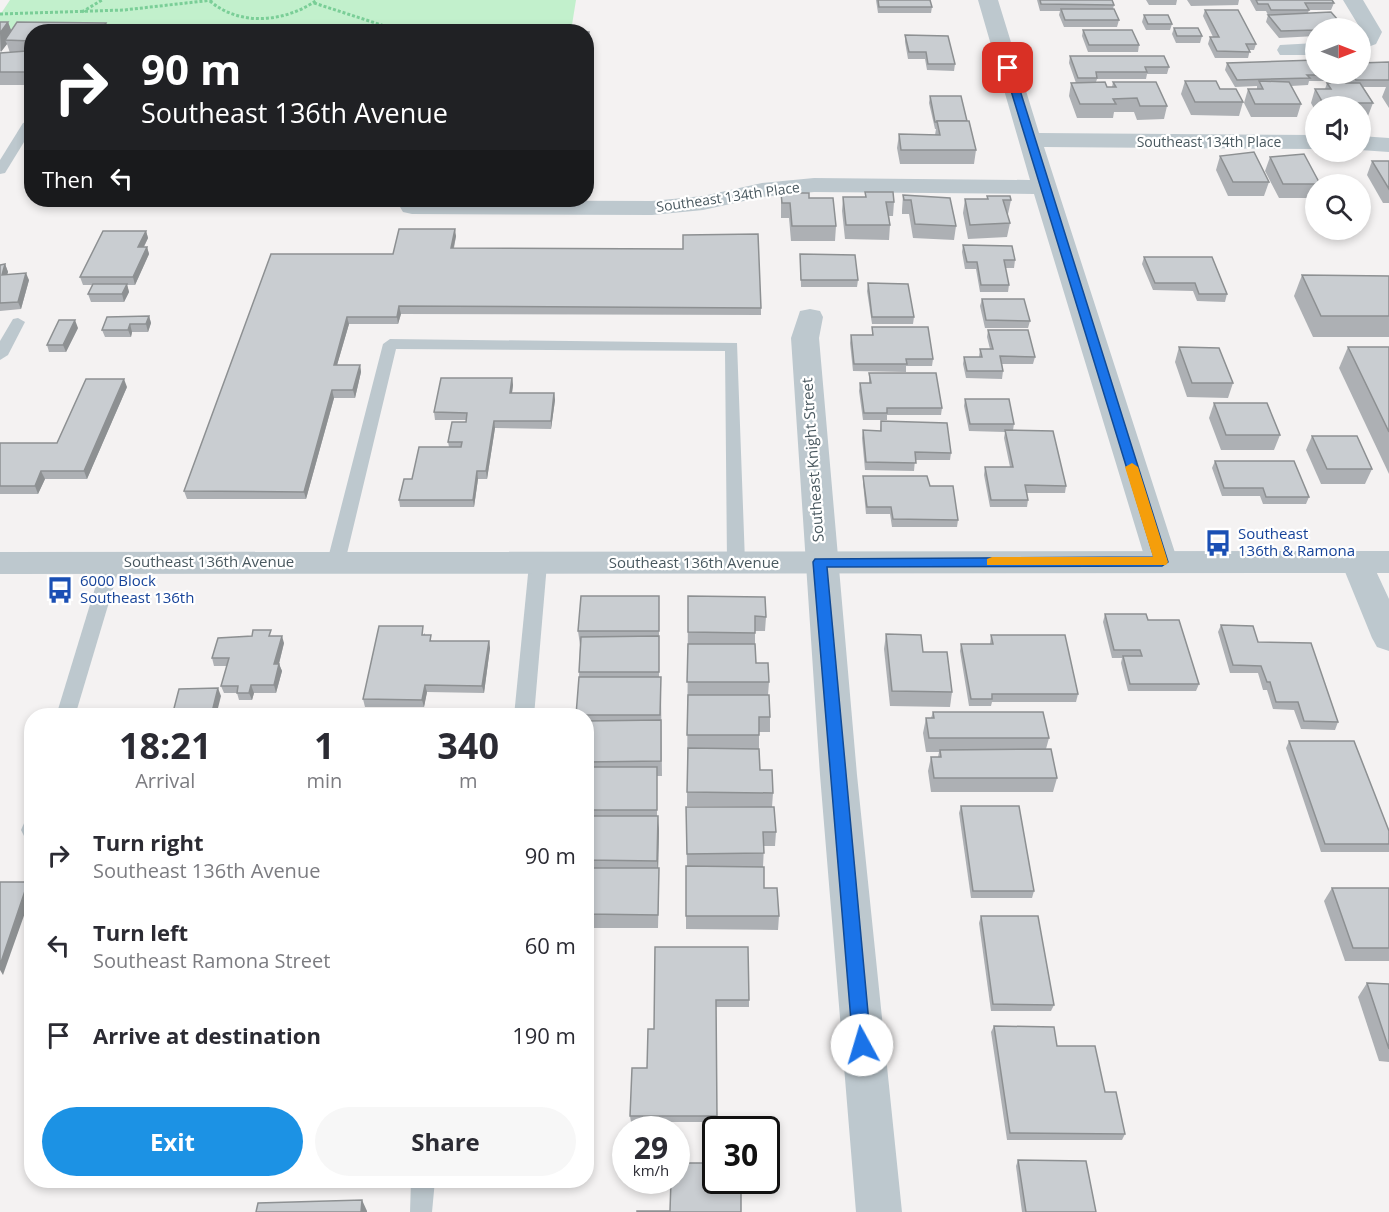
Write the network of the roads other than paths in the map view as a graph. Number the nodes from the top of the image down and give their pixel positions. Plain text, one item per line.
1 (988, 0) edge
2 (1353, 0) edge
3 (1364, 18) edge
4 (1305, 49) edge
5 (1288, 50) dead end
6 (24, 131) edge
7 (1030, 140) junction
8 (1305, 142) edge
9 (1371, 144) edge
10 (1389, 145) edge
11 (0, 148) edge
12 (14, 148) junction
13 (0, 170) edge
14 (1044, 187) junction
15 (594, 207) edge
16 (810, 317) dead end
17 (18, 322) dead end
18 (0, 355) edge
19 (112, 562) junction
20 (336, 562) junction
21 (736, 562) junction
22 (820, 562) junction
23 (1162, 562) junction
24 (1373, 562) edge
25 (0, 563) edge
26 (538, 564) junction
27 (1389, 638) edge
28 (67, 708) edge
29 (525, 708) edge
30 (422, 1188) edge
31 (421, 1208) dead end
32 (879, 1212) edge

1 - 7 street
2 - 3 street
4 - 5 street
6 - 12 lane
7 - 8 street, Southeast 134th Place
7 - 14 street
9 - 10 street
11 - 12 lane
12 - 13 lane
14 - 15 street, Southeast 134th Place
14 - 23 street
16 - 22 street, Southeast Knight Street
17 - 18 lane
19 - 20 street, Southeast 136th Avenue
19 - 25 street, Southeast 136th Avenue
19 - 28 lane
20 - 21 lane
20 - 26 street, Southeast 136th Avenue
21 - 22 street, Southeast 136th Avenue
21 - 26 street, Southeast 136th Avenue
22 - 23 street, Southeast 136th Avenue
22 - 32 street, Southeast Knight Street
23 - 24 street, Southeast 136th Avenue
24 - 27 street
26 - 29 lane
30 - 31 lane

